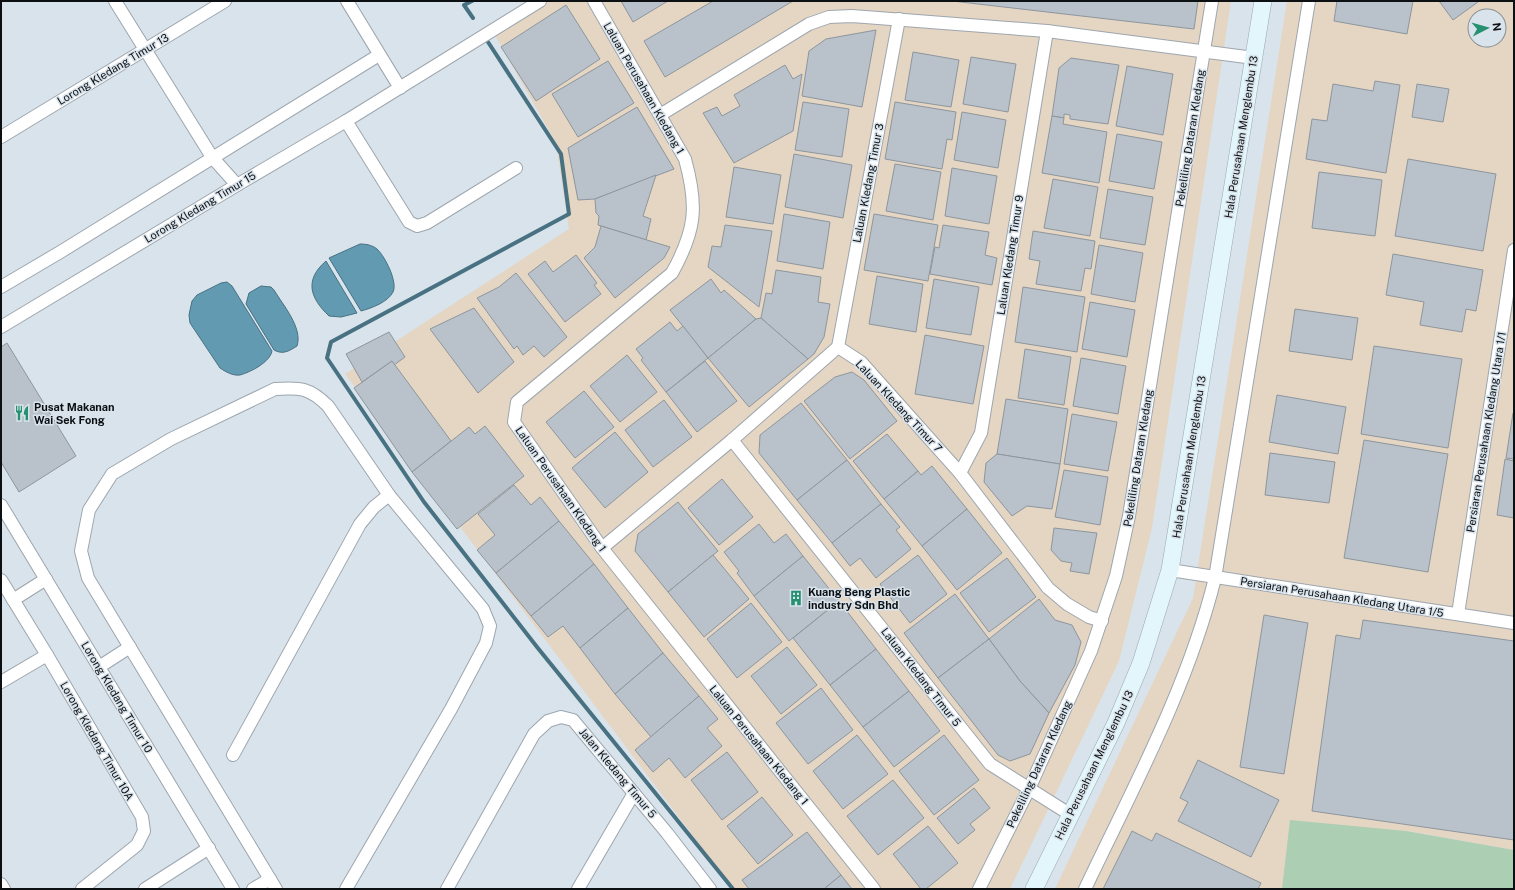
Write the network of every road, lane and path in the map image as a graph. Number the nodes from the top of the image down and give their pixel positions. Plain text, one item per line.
1 (115, 1) edge
2 (225, 1) edge
3 (347, 1) edge
4 (540, 1) edge
5 (594, 1) edge
6 (1212, 1) edge
7 (1263, 1) edge
8 (1309, 1) edge
9 (899, 19) junction
10 (1047, 32) junction
11 (145, 49) junction
12 (1204, 51) junction
13 (380, 54) junction
14 (1254, 58) junction
15 (400, 88) junction
16 (660, 115) junction
17 (346, 121) junction
18 (1, 137) edge
19 (212, 157) junction
20 (516, 168) dead end
21 (237, 185) junction
22 (1514, 250) edge
23 (1, 287) edge
24 (1, 327) edge
25 (838, 347) junction
26 (732, 440) junction
27 (960, 473) junction
28 (389, 494) junction
29 (1, 505) edge
30 (602, 548) junction
31 (1170, 570) junction
32 (1215, 578) junction
33 (46, 579) junction
34 (1, 580) edge
35 (13, 600) junction
36 (1458, 614) junction
37 (1102, 621) junction
38 (1514, 623) edge
39 (130, 647) junction
40 (47, 655) junction
41 (99, 667) junction
42 (1, 682) edge
43 (233, 755) dead end
44 (1029, 789) junction
45 (634, 793) junction
46 (1071, 815) junction
47 (209, 848) junction
48 (1, 884) edge
49 (273, 884) edge
50 (708, 888) edge
51 (4, 889) edge
52 (82, 889) edge
53 (145, 889) edge
54 (233, 889) edge
55 (253, 889) edge
56 (346, 889) edge
57 (447, 889) edge
58 (578, 889) edge
59 (874, 889) edge
60 (979, 889) edge
61 (1034, 889) edge
62 (1085, 889) edge

1 - 11 street
2 - 11 street, Lorong Kledang Timur 13
3 - 13 street
4 - 15 street, Lorong Kledang Timur 15
5 - 16 street, Laluan Perusahaan Kledang 1
6 - 12 street, Pekeliling Dataran Kledang
7 - 14 street, Hala Perusahaan Menglembu 13
8 - 32 street
9 - 10 street
9 - 16 street
9 - 25 street, Laluan Kledang Timur 3
10 - 12 street
10 - 27 street, Laluan Kledang Timur 9
11 - 18 street, Lorong Kledang Timur 13
11 - 19 street
12 - 14 street
12 - 37 street, Pekeliling Dataran Kledang
13 - 15 street
13 - 19 street
14 - 31 street, Hala Perusahaan Menglembu 13
15 - 17 street, Lorong Kledang Timur 15
16 - 30 street, Laluan Perusahaan Kledang 1
17 - 20 street
17 - 21 street, Lorong Kledang Timur 15
19 - 21 street
19 - 23 street
21 - 24 street, Lorong Kledang Timur 15
22 - 36 street, Persiaran Perusahaan Kledang Utara 1/1
25 - 26 street
25 - 27 street, Laluan Kledang Timur 7
26 - 30 street
26 - 44 street, Laluan Kledang Timur 5
27 - 37 street, Laluan Kledang Timur 7
28 - 39 street
28 - 43 street
28 - 56 street
29 - 33 street, Lorong Kledang Timur 10
30 - 59 street, Laluan Perusahaan Kledang 1
31 - 32 street, Persiaran Perusahaan Kledang Utara 1/5
31 - 46 street, Hala Perusahaan Menglembu 13
32 - 36 street, Persiaran Perusahaan Kledang Utara 1/5
32 - 62 street
33 - 35 street
33 - 41 street, Lorong Kledang Timur 10
34 - 35 street, Lorong Kledang Timur 10A
35 - 40 street, Lorong Kledang Timur 10A
36 - 38 street, Persiaran Perusahaan Kledang Utara 1/5
37 - 44 street, Pekeliling Dataran Kledang
39 - 41 street
39 - 49 street
40 - 42 street
40 - 52 street, Lorong Kledang Timur 10A
41 - 47 street, Lorong Kledang Timur 10
44 - 46 street, Laluan Kledang Timur 5
44 - 60 street, Pekeliling Dataran Kledang
45 - 50 street, Jalan Kledang Timur 5
45 - 57 street, Jalan Kledang Timur 5
45 - 58 street
46 - 61 street, Hala Perusahaan Menglembu 13
47 - 53 street
47 - 54 street, Lorong Kledang Timur 10
48 - 51 street
49 - 55 street

